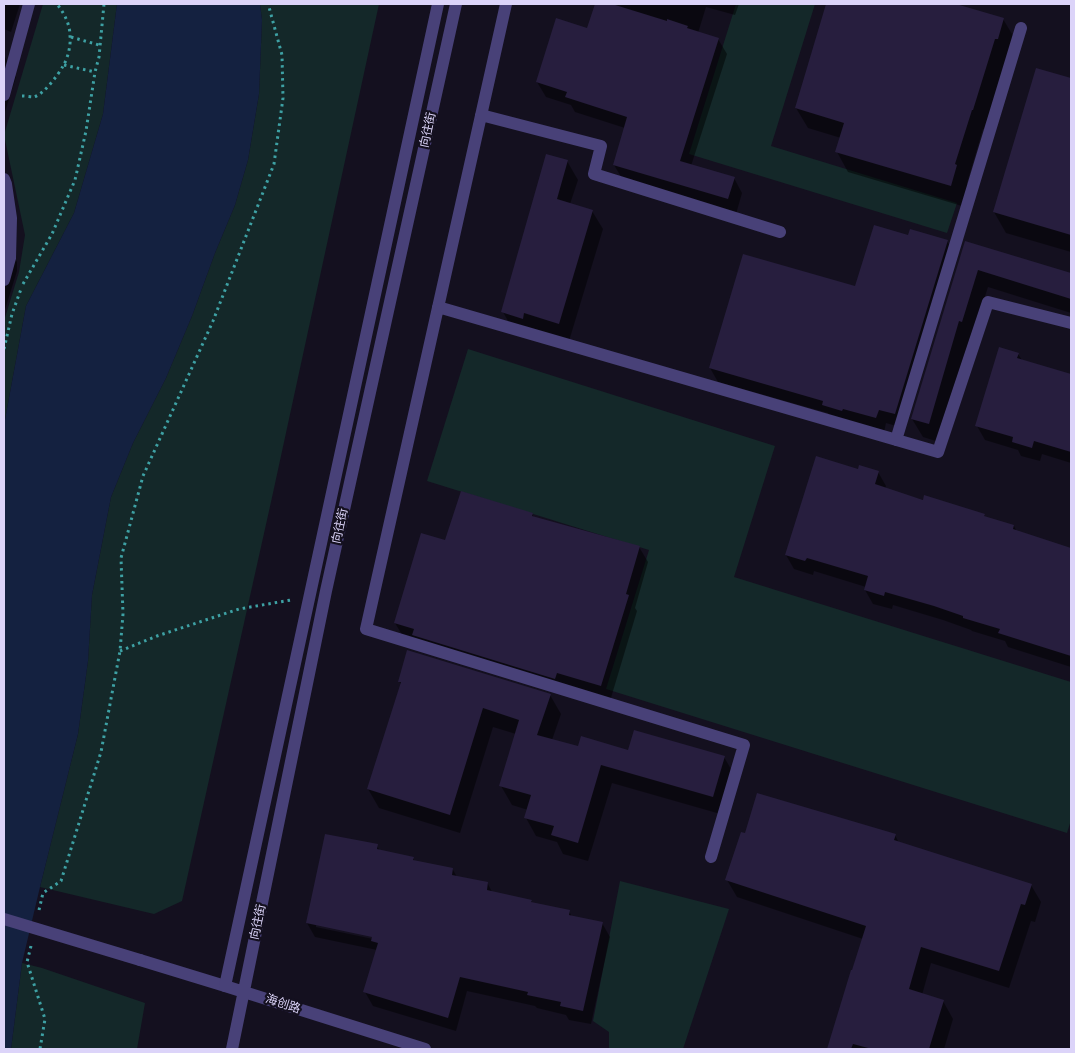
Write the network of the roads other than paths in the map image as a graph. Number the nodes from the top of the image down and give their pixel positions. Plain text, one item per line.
1 (29, 4) edge
2 (438, 4) edge
3 (456, 4) edge
4 (506, 4) edge
5 (1020, 28) dead end
6 (4, 94) edge
7 (481, 115) junction
8 (4, 179) edge
9 (780, 232) dead end
10 (4, 280) edge
11 (438, 307) junction
12 (1071, 323) edge
13 (896, 440) junction
14 (711, 857) dead end
15 (4, 919) edge
16 (225, 986) junction
17 (244, 991) junction
18 (232, 1049) edge
19 (425, 1049) edge

1 - 6 street
2 - 16 street, 向往街
3 - 17 street, 向往街
4 - 7 street
5 - 13 street
7 - 9 street
7 - 11 street
8 - 10 street
11 - 13 street
11 - 14 street
12 - 13 street
15 - 16 street, 海创路, bridge
16 - 17 street, 海创路
17 - 18 street, 向往街
17 - 19 street, 海创路

